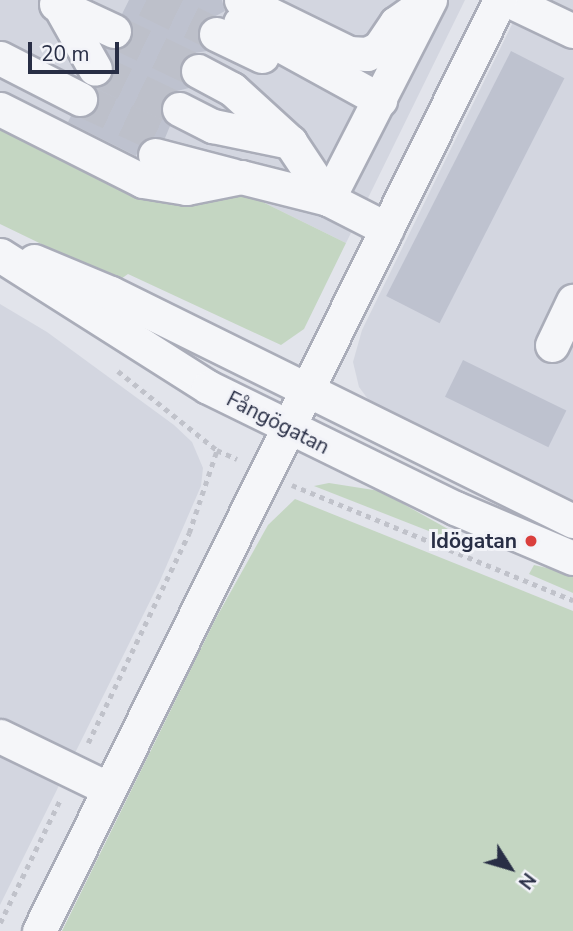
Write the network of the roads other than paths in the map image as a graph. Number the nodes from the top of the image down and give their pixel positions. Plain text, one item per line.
1 (429, 0) edge
2 (500, 0) edge
3 (508, 0) edge
4 (54, 3) edge
5 (228, 16) edge
6 (573, 32) edge
7 (104, 50) tunnel mouth
8 (14, 65) edge
9 (188, 90) tunnel mouth
10 (380, 100) junction
11 (76, 107) tunnel mouth
12 (0, 109) edge
13 (160, 147) tunnel mouth
14 (241, 177) junction
15 (328, 199) junction
16 (387, 229) junction
17 (0, 246) edge
18 (0, 256) edge
19 (573, 301) edge
20 (552, 345) dead end
21 (308, 390) junction
22 (289, 429) junction
23 (573, 521) edge
24 (573, 558) edge
25 (0, 736) edge
26 (109, 789) junction
27 (39, 931) edge

1 - 5 street
1 - 10 street
2 - 16 street
3 - 6 street
4 - 7 street
5 - 10 street
8 - 11 street
9 - 15 street
10 - 15 street
12 - 14 street
13 - 14 street
14 - 15 street
15 - 16 street
16 - 21 street
17 - 21 street, Fångögatan
18 - 22 street, Fångögatan
19 - 20 street
21 - 22 street
21 - 23 street, Fångögatan
22 - 24 street, Fångögatan
22 - 26 street
25 - 26 street
26 - 27 street

